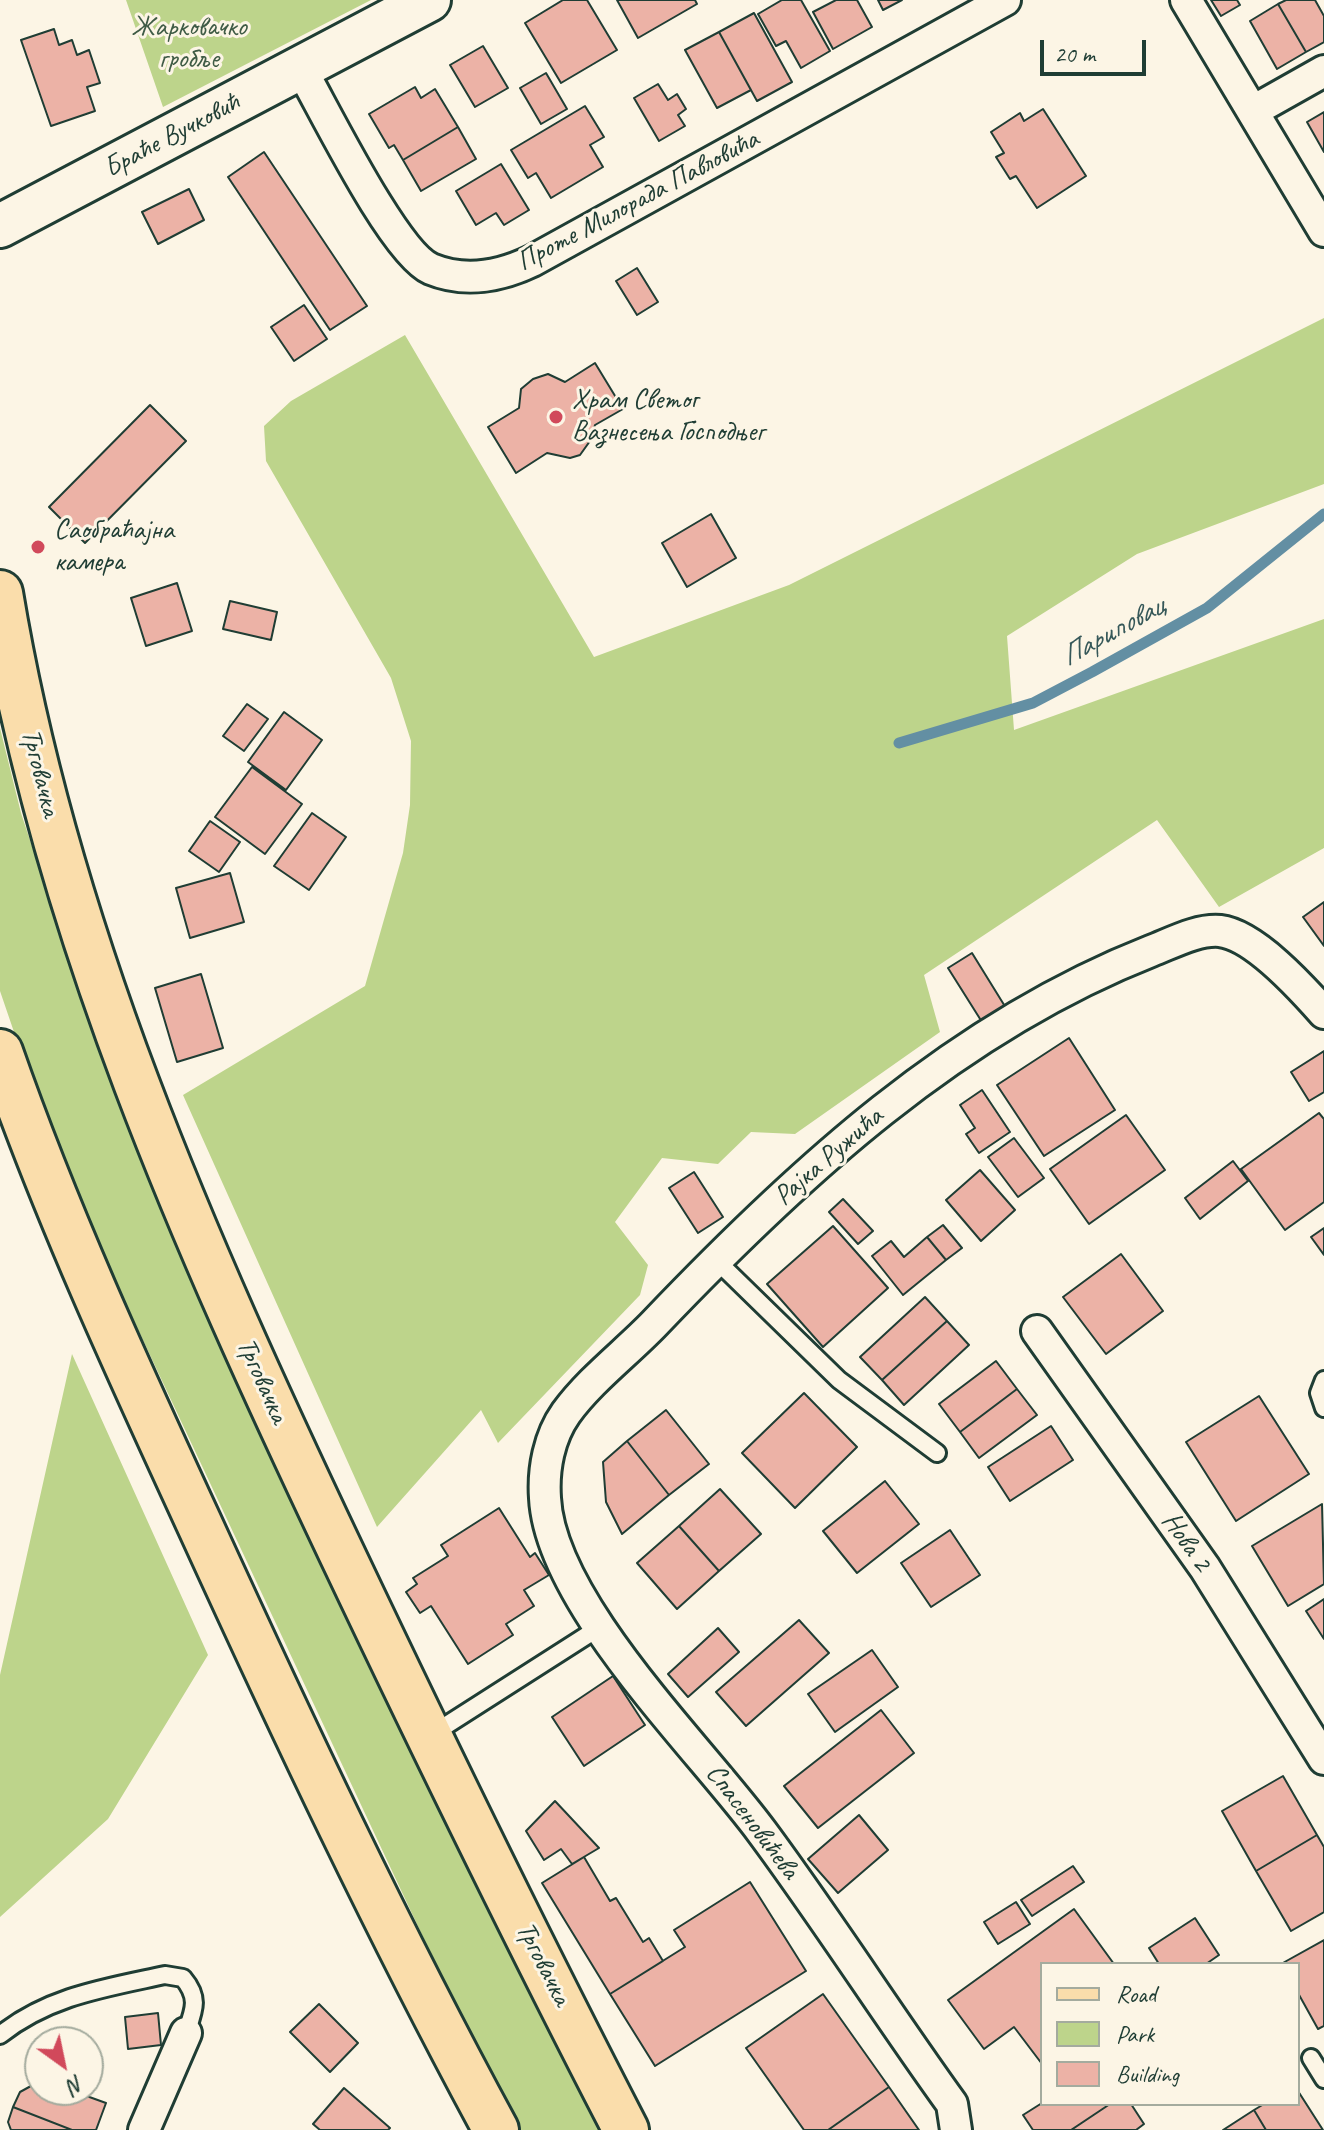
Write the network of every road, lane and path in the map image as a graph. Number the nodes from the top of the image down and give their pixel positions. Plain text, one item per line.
1 (429, 0) edge
2 (1005, 0) edge
3 (1186, 0) edge
4 (301, 69) junction
5 (1324, 71) edge
6 (1253, 111) junction
7 (0, 226) edge
8 (1324, 231) edge
9 (0, 593) edge
10 (1324, 1013) edge
11 (0, 1052) edge
12 (715, 1259) junction
13 (1037, 1331) dead end
14 (1324, 1380) edge
15 (1324, 1408) edge
16 (937, 1453) dead end
17 (547, 1514) joint
18 (600, 1627) junction
19 (431, 1735) junction
20 (1324, 1759) edge
21 (186, 2033) joint
22 (0, 2035) edge
23 (1311, 2058) dead end
24 (1324, 2079) edge
25 (144, 2130) edge
26 (496, 2130) edge
27 (626, 2130) edge
28 (956, 2130) edge

1 - 4 street, Браће Вучковић
2 - 4 street, Проте Милорада Павловића
3 - 6 street
4 - 7 street, Браће Вучковић
5 - 6 street
6 - 8 street
9 - 19 main road, Трговачка
10 - 12 street, Рајка Ружића
11 - 26 main road
12 - 16 lane
12 - 17 street, Рајка Ружића
13 - 20 street, Нова 2
14 - 15 lane
17 - 18 street, Спасеновићева
18 - 19 lane
18 - 28 street, Спасеновићева
19 - 27 main road, Трговачка
21 - 22 lane
21 - 25 street
23 - 24 lane

